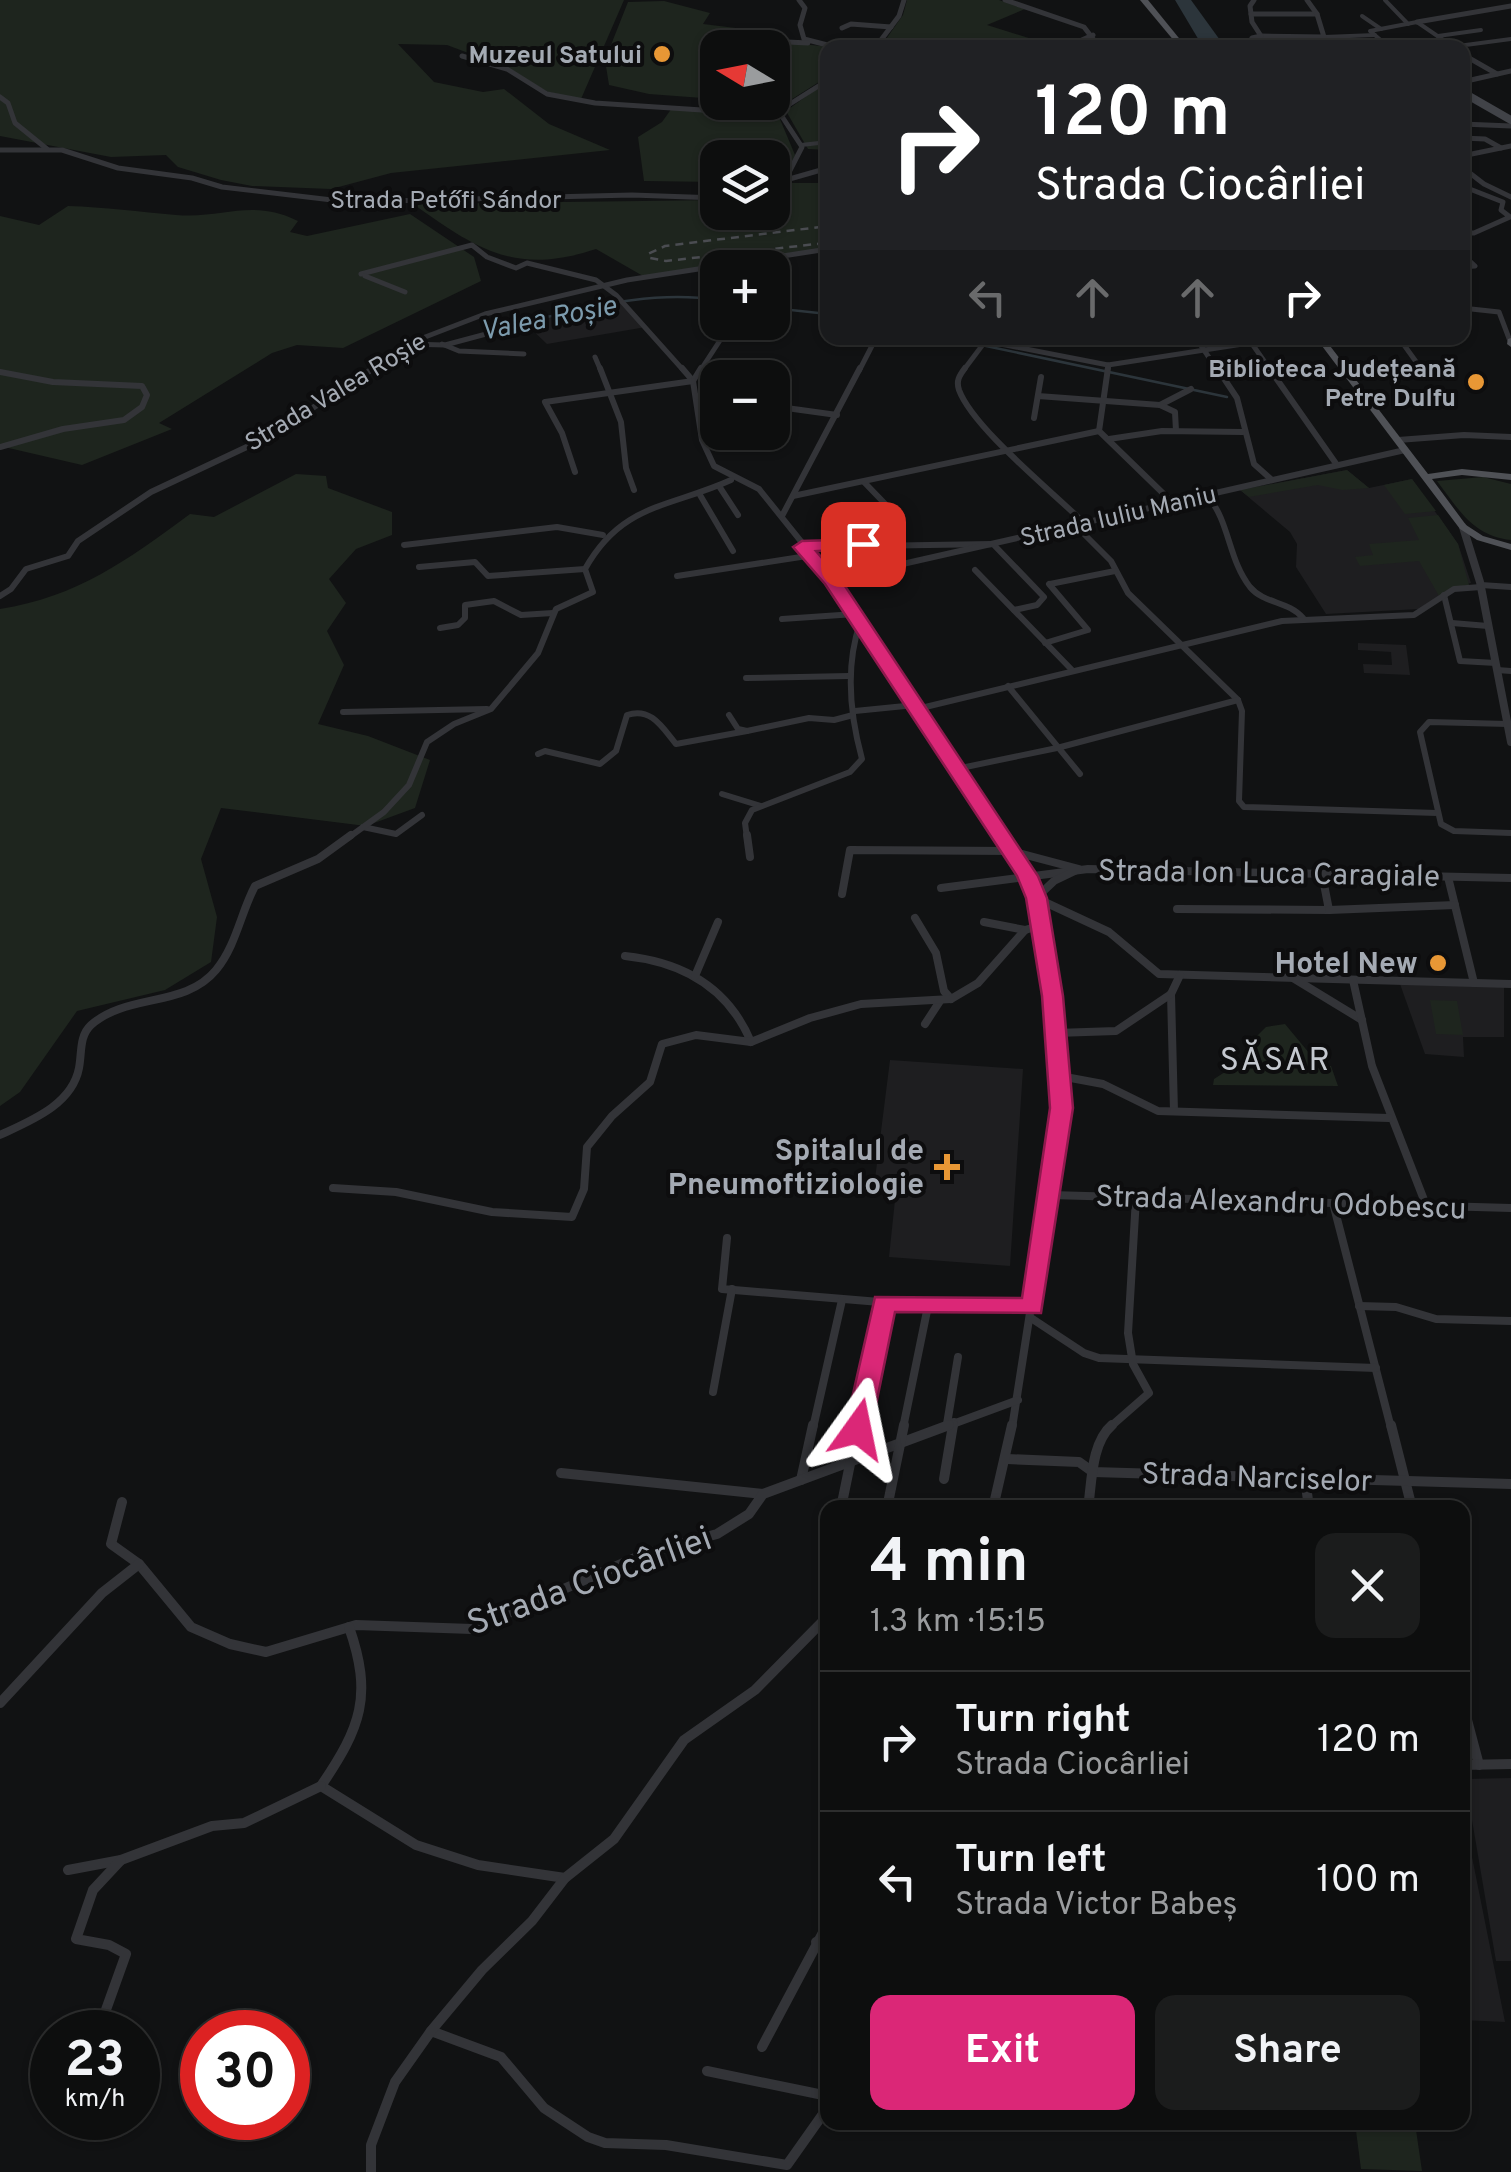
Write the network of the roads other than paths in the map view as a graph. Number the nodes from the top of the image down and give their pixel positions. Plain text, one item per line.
1 (799, 0) edge
2 (904, 0) edge
3 (1005, 0) edge
4 (1144, 0) edge
5 (1254, 0) edge
6 (1307, 0) edge
7 (1385, 0) edge
8 (1469, 4) dead end
9 (1511, 6) edge
10 (1474, 10) junction
11 (1251, 14) junction
12 (1317, 14) junction
13 (1362, 16) dead end
14 (1416, 22) junction
15 (1408, 24) junction
16 (892, 27) junction
17 (842, 28) dead end
18 (1381, 29) junction
19 (1482, 30) dead end
20 (1093, 35) junction
21 (1261, 36) junction
22 (1376, 36) junction
23 (1438, 36) junction
24 (1324, 37) junction
25 (1511, 39) edge
26 (881, 40) edge
27 (1081, 40) edge
28 (1096, 40) edge
29 (1177, 40) edge
30 (1253, 40) edge
31 (1380, 40) edge
32 (1444, 40) edge
33 (790, 42) edge
34 (808, 43) junction
35 (820, 45) edge
36 (1470, 45) edge
37 (462, 56) dead end
38 (1470, 59) edge
39 (1511, 70) edge
40 (1497, 74) junction
41 (1470, 80) edge
42 (820, 85) edge
43 (0, 96) edge
44 (1470, 97) edge
45 (790, 104) edge
46 (700, 110) edge
47 (784, 120) edge
48 (1511, 123) edge
49 (1470, 125) edge
50 (1470, 138) edge
51 (820, 144) edge
52 (801, 146) junction
53 (1511, 146) edge
54 (1500, 148) junction
55 (47, 149) junction
56 (0, 150) edge
57 (1470, 154) edge
58 (820, 169) edge
59 (790, 170) edge
60 (820, 171) edge
61 (790, 172) edge
62 (1470, 173) edge
63 (790, 180) edge
64 (1470, 189) edge
65 (700, 197) edge
66 (1511, 200) edge
67 (1500, 210) junction
68 (1510, 217) edge
69 (1470, 233) edge
70 (820, 250) edge
71 (790, 255) edge
72 (700, 270) edge
73 (604, 285) junction
74 (405, 292) dead end
75 (1470, 309) edge
76 (512, 327) dead end
77 (720, 340) edge
78 (1511, 342) edge
79 (406, 344) junction
80 (442, 344) junction
81 (873, 345) edge
82 (982, 345) edge
83 (998, 345) edge
84 (1201, 345) edge
85 (1227, 345) edge
86 (1253, 345) edge
87 (1326, 345) edge
88 (1404, 345) edge
89 (1205, 350) junction
90 (524, 354) dead end
91 (595, 357) dead end
92 (1107, 369) junction
93 (0, 372) edge
94 (1350, 376) junction
95 (1040, 377) dead end
96 (694, 381) junction
97 (1190, 390) dead end
98 (607, 392) junction
99 (696, 396) junction
100 (700, 396) edge
101 (1038, 396) junction
102 (1103, 400) junction
103 (1160, 404) junction
104 (790, 408) edge
105 (838, 415) junction
106 (1034, 418) dead end
107 (1099, 431) junction
108 (1176, 431) junction
109 (1244, 432) junction
110 (1511, 437) edge
111 (1108, 439) junction
112 (1401, 445) junction
113 (0, 447) edge
114 (1011, 449) junction
115 (1413, 460) junction
116 (1337, 465) junction
117 (575, 472) dead end
118 (1462, 472) junction
119 (1511, 474) edge
120 (1426, 477) junction
121 (731, 480) junction
122 (1272, 480) junction
123 (864, 482) junction
124 (719, 486) junction
125 (634, 490) dead end
126 (700, 495) junction
127 (1207, 495) junction
128 (793, 496) junction
129 (1173, 502) junction
130 (1452, 510) junction
131 (892, 511) dead end
132 (738, 515) dead end
133 (782, 516) junction
134 (1084, 523) junction
135 (1074, 525) junction
136 (1464, 527) junction
137 (603, 535) junction
138 (1485, 540) junction
139 (404, 544) dead end
140 (993, 544) junction
141 (1511, 545) edge
142 (802, 547) junction
143 (1472, 548) junction
144 (734, 551) dead end
145 (807, 556) junction
146 (419, 567) dead end
147 (890, 567) junction
148 (585, 569) junction
149 (975, 570) dead end
150 (1115, 571) junction
151 (677, 576) dead end
152 (850, 576) junction
153 (832, 580) junction
154 (1050, 584) junction
155 (1481, 586) junction
156 (1036, 587) junction
157 (1511, 587) edge
158 (1444, 595) junction
159 (0, 596) edge
160 (1014, 610) junction
161 (553, 613) junction
162 (854, 614) junction
163 (1303, 618) junction
164 (782, 619) dead end
165 (860, 623) junction
166 (1452, 623) junction
167 (1488, 626) junction
168 (440, 628) dead end
169 (1045, 642) junction
170 (1182, 643) junction
171 (1496, 666) junction
172 (1072, 670) junction
173 (1511, 671) edge
174 (849, 676) junction
175 (746, 678) dead end
176 (1008, 686) junction
177 (1238, 700) junction
178 (916, 707) junction
179 (491, 709) junction
180 (343, 712) dead end
181 (854, 713) junction
182 (728, 715) dead end
183 (1508, 724) junction
184 (747, 731) junction
185 (1511, 742) edge
186 (1057, 748) junction
187 (538, 754) dead end
188 (956, 769) junction
189 (1080, 774) dead end
190 (722, 794) dead end
191 (761, 806) junction
192 (1438, 813) junction
193 (422, 815) dead end
194 (362, 827) junction
195 (1511, 833) edge
196 (1011, 851) junction
197 (750, 857) dead end
198 (1079, 869) junction
199 (1322, 874) junction
200 (1027, 876) junction
201 (1448, 877) junction
202 (1511, 878) edge
203 (941, 888) dead end
204 (842, 894) dead end
205 (1036, 898) junction
206 (1455, 905) junction
207 (1176, 909) dead end
208 (1328, 910) junction
209 (915, 918) dead end
210 (718, 922) dead end
211 (984, 922) dead end
212 (1042, 924) junction
213 (1026, 930) junction
214 (625, 956) dead end
215 (1180, 975) junction
216 (695, 976) junction
217 (1293, 977) junction
218 (1353, 980) junction
219 (1474, 983) junction
220 (1511, 984) edge
221 (1172, 994) junction
222 (952, 999) junction
223 (940, 1001) junction
224 (1362, 1020) junction
225 (925, 1024) dead end
226 (1056, 1033) junction
227 (751, 1042) junction
228 (1060, 1076) junction
229 (1174, 1111) junction
230 (1389, 1118) junction
231 (0, 1136) edge
232 (333, 1188) dead end
233 (1051, 1195) junction
234 (1136, 1198) junction
235 (1332, 1203) junction
236 (1426, 1206) junction
237 (1511, 1208) edge
238 (727, 1238) dead end
239 (728, 1289) junction
240 (842, 1300) junction
241 (884, 1303) junction
242 (928, 1306) junction
243 (1360, 1306) junction
244 (1032, 1312) junction
245 (1511, 1322) edge
246 (958, 1357) dead end
247 (1131, 1361) junction
248 (1376, 1368) junction
249 (713, 1392) dead end
250 (1018, 1400) junction
251 (950, 1423) junction
252 (900, 1442) junction
253 (1007, 1459) junction
254 (852, 1460) junction
255 (1092, 1472) junction
256 (561, 1473) dead end
257 (1305, 1478) junction
258 (944, 1479) dead end
259 (800, 1480) junction
260 (1405, 1481) junction
261 (1511, 1484) edge
262 (764, 1494) junction
263 (844, 1500) edge
264 (889, 1500) edge
265 (995, 1500) edge
266 (1089, 1500) edge
267 (1308, 1500) edge
268 (1410, 1500) edge
269 (122, 1502) dead end
270 (139, 1564) junction
271 (820, 1624) edge
272 (349, 1626) junction
273 (0, 1703) edge
274 (1470, 1731) edge
275 (1511, 1764) edge
276 (1470, 1765) edge
277 (1479, 1765) junction
278 (321, 1786) junction
279 (121, 1860) junction
280 (68, 1870) dead end
281 (565, 1878) junction
282 (820, 1936) edge
283 (816, 1942) junction
284 (820, 1947) edge
285 (106, 2010) edge
286 (431, 2031) junction
287 (762, 2046) dead end
288 (707, 2071) dead end
289 (820, 2094) edge
290 (820, 2118) edge
291 (371, 2172) edge

1 - 34 street
2 - 16 street
3 - 20 street
4 - 29 main road
5 - 11 street
6 - 12 street
7 - 15 street
8 - 10 street
9 - 10 street
10 - 14 street
11 - 12 street
11 - 21 street
12 - 24 street
13 - 18 street
14 - 15 street
14 - 23 street
15 - 18 street
16 - 17 street
16 - 26 street
18 - 22 street
19 - 23 street
20 - 27 street
20 - 28 street
21 - 24 street
21 - 30 street
22 - 24 street
22 - 31 street
23 - 32 street
25 - 36 street
33 - 34 street
34 - 35 street
37 - 46 street
38 - 40 street
39 - 40 street
40 - 41 street
42 - 45 street
43 - 55 street
44 - 48 main road
47 - 52 street
48 - 49 street
50 - 54 street
51 - 52 street
52 - 59 street
53 - 54 street
54 - 57 street
55 - 56 street, Strada Petőfi Sándor
55 - 65 street, Strada Petőfi Sándor
58 - 61 street
60 - 63 street
62 - 66 street
64 - 67 street
66 - 67 street
67 - 68 street
68 - 69 street
70 - 71 street, Strada Valea Roșie
72 - 73 street, Strada Valea Roșie
73 - 74 street
73 - 79 street, Strada Valea Roșie
73 - 96 street
75 - 78 street
76 - 80 street
77 - 96 street
79 - 80 street
79 - 159 street, Strada Valea Roșie
80 - 90 street
81 - 105 street
82 - 114 street
83 - 92 street
84 - 89 street
85 - 89 street
86 - 116 street
87 - 94 main road
88 - 94 street
89 - 92 street
89 - 109 street
91 - 98 street
92 - 102 street
93 - 113 street
94 - 112 main road
95 - 101 street
96 - 98 street
96 - 99 street
97 - 103 street
98 - 117 street
98 - 125 street
99 - 100 street
99 - 121 street
101 - 102 street
101 - 106 street
102 - 103 street
102 - 107 street
103 - 108 street
104 - 105 street
105 - 128 street
107 - 111 street
107 - 114 street
108 - 109 street
108 - 111 street
109 - 122 street
110 - 112 street, Strada Iuliu Maniu
111 - 129 street
112 - 115 main road
112 - 116 street, Strada Iuliu Maniu
114 - 123 street
114 - 134 street
115 - 118 main road
115 - 120 main road
116 - 122 street, Strada Iuliu Maniu
118 - 119 main road
118 - 120 main road
120 - 130 main road
121 - 124 street
121 - 133 street
122 - 127 street, Strada Iuliu Maniu
123 - 128 street
123 - 131 street
124 - 126 street
124 - 132 street
126 - 137 street
126 - 144 street
127 - 129 street, Strada Iuliu Maniu
127 - 163 street
128 - 133 street
129 - 134 street, Strada Iuliu Maniu
130 - 136 main road
130 - 141 main road
133 - 142 street
134 - 135 street, Strada Iuliu Maniu
135 - 140 street, Strada Iuliu Maniu
135 - 150 street
136 - 138 main road
136 - 143 street
137 - 139 street
137 - 148 street
138 - 141 main road
138 - 143 street
140 - 142 street
140 - 147 street, Strada Iuliu Maniu
140 - 156 street
142 - 145 street
143 - 155 street
145 - 151 street
145 - 153 street
146 - 148 street
147 - 152 street, Strada Iuliu Maniu
147 - 152 street
148 - 161 street
149 - 160 street
150 - 154 street
150 - 170 street
152 - 153 street, Strada Iuliu Maniu
153 - 162 street
154 - 156 street
154 - 169 street
155 - 157 street
155 - 158 street
155 - 167 street
156 - 160 street
158 - 163 street
158 - 166 street
160 - 169 street
161 - 168 street
161 - 179 street
162 - 164 street
162 - 165 street
163 - 170 street
165 - 174 street
165 - 178 street
166 - 167 street
166 - 171 street
167 - 171 street
169 - 172 street
170 - 172 street
170 - 177 street
171 - 173 street
171 - 183 street
172 - 176 street
174 - 175 street
174 - 181 street
176 - 178 street
176 - 186 street
177 - 186 street
177 - 192 street
178 - 181 street
178 - 188 street
179 - 180 street
179 - 194 street
181 - 184 street
181 - 191 street
182 - 184 street
183 - 185 street
183 - 192 street
184 - 187 street
186 - 188 street
186 - 189 street
188 - 196 street
190 - 191 street
191 - 197 street
192 - 195 street
193 - 194 street
194 - 231 street
196 - 198 street
196 - 200 street
196 - 204 street
198 - 199 street, Strada Ion Luca Caragiale
198 - 200 street, Strada Ion Luca Caragiale
198 - 205 street
199 - 201 street, Strada Ion Luca Caragiale
199 - 208 street
200 - 203 street, Strada Ion Luca Caragiale
200 - 205 street
201 - 202 street, Strada Ion Luca Caragiale
201 - 206 street
205 - 212 street
205 - 215 street
206 - 208 street
206 - 219 street
207 - 208 street
209 - 222 street
210 - 216 street
211 - 213 street
212 - 213 street
212 - 226 street
213 - 222 street
214 - 216 street
215 - 217 street
215 - 221 street
216 - 227 street
217 - 218 street
217 - 224 street
218 - 219 street
218 - 224 street
219 - 220 street
221 - 226 street
221 - 229 street
222 - 223 street
223 - 225 street
223 - 227 street
224 - 230 street
226 - 228 street
227 - 232 street
228 - 229 street
228 - 233 street
229 - 230 street
230 - 236 street
233 - 234 street, Strada Alexandru Odobescu
233 - 244 street
234 - 235 street, Strada Alexandru Odobescu
234 - 247 street
235 - 236 street, Strada Alexandru Odobescu
235 - 243 street
236 - 237 street, Strada Alexandru Odobescu
238 - 239 street
239 - 240 street
239 - 249 street
240 - 241 street
240 - 259 street
241 - 242 street
241 - 254 street
242 - 244 street
242 - 252 street
243 - 245 street
243 - 248 street
244 - 247 street
244 - 250 street
246 - 251 street
247 - 248 street
247 - 255 street
248 - 260 street
250 - 251 street, Strada Ciocârliei
250 - 253 street
251 - 252 street, Strada Ciocârliei
251 - 258 street
252 - 254 street, Strada Ciocârliei
252 - 264 street
253 - 255 street, Strada Narciselor
253 - 265 street
254 - 259 street, Strada Ciocârliei
254 - 263 street
255 - 257 street, Strada Narciselor
255 - 266 street
256 - 262 street, Strada Ciocârliei
257 - 260 street, Strada Narciselor
257 - 267 street
259 - 262 street, Strada Ciocârliei
260 - 261 street, Strada Narciselor
260 - 268 street
262 - 272 street, Strada Ciocârliei
269 - 270 street, Strada Ciocârliei
270 - 272 street, Strada Ciocârliei
270 - 273 street
271 - 281 street
272 - 278 street
274 - 277 street
275 - 277 street
276 - 277 street
278 - 279 street
278 - 281 street
279 - 280 street
279 - 285 street
281 - 286 street
282 - 283 street
283 - 284 street
283 - 287 street
286 - 290 street
286 - 291 street
288 - 289 street

